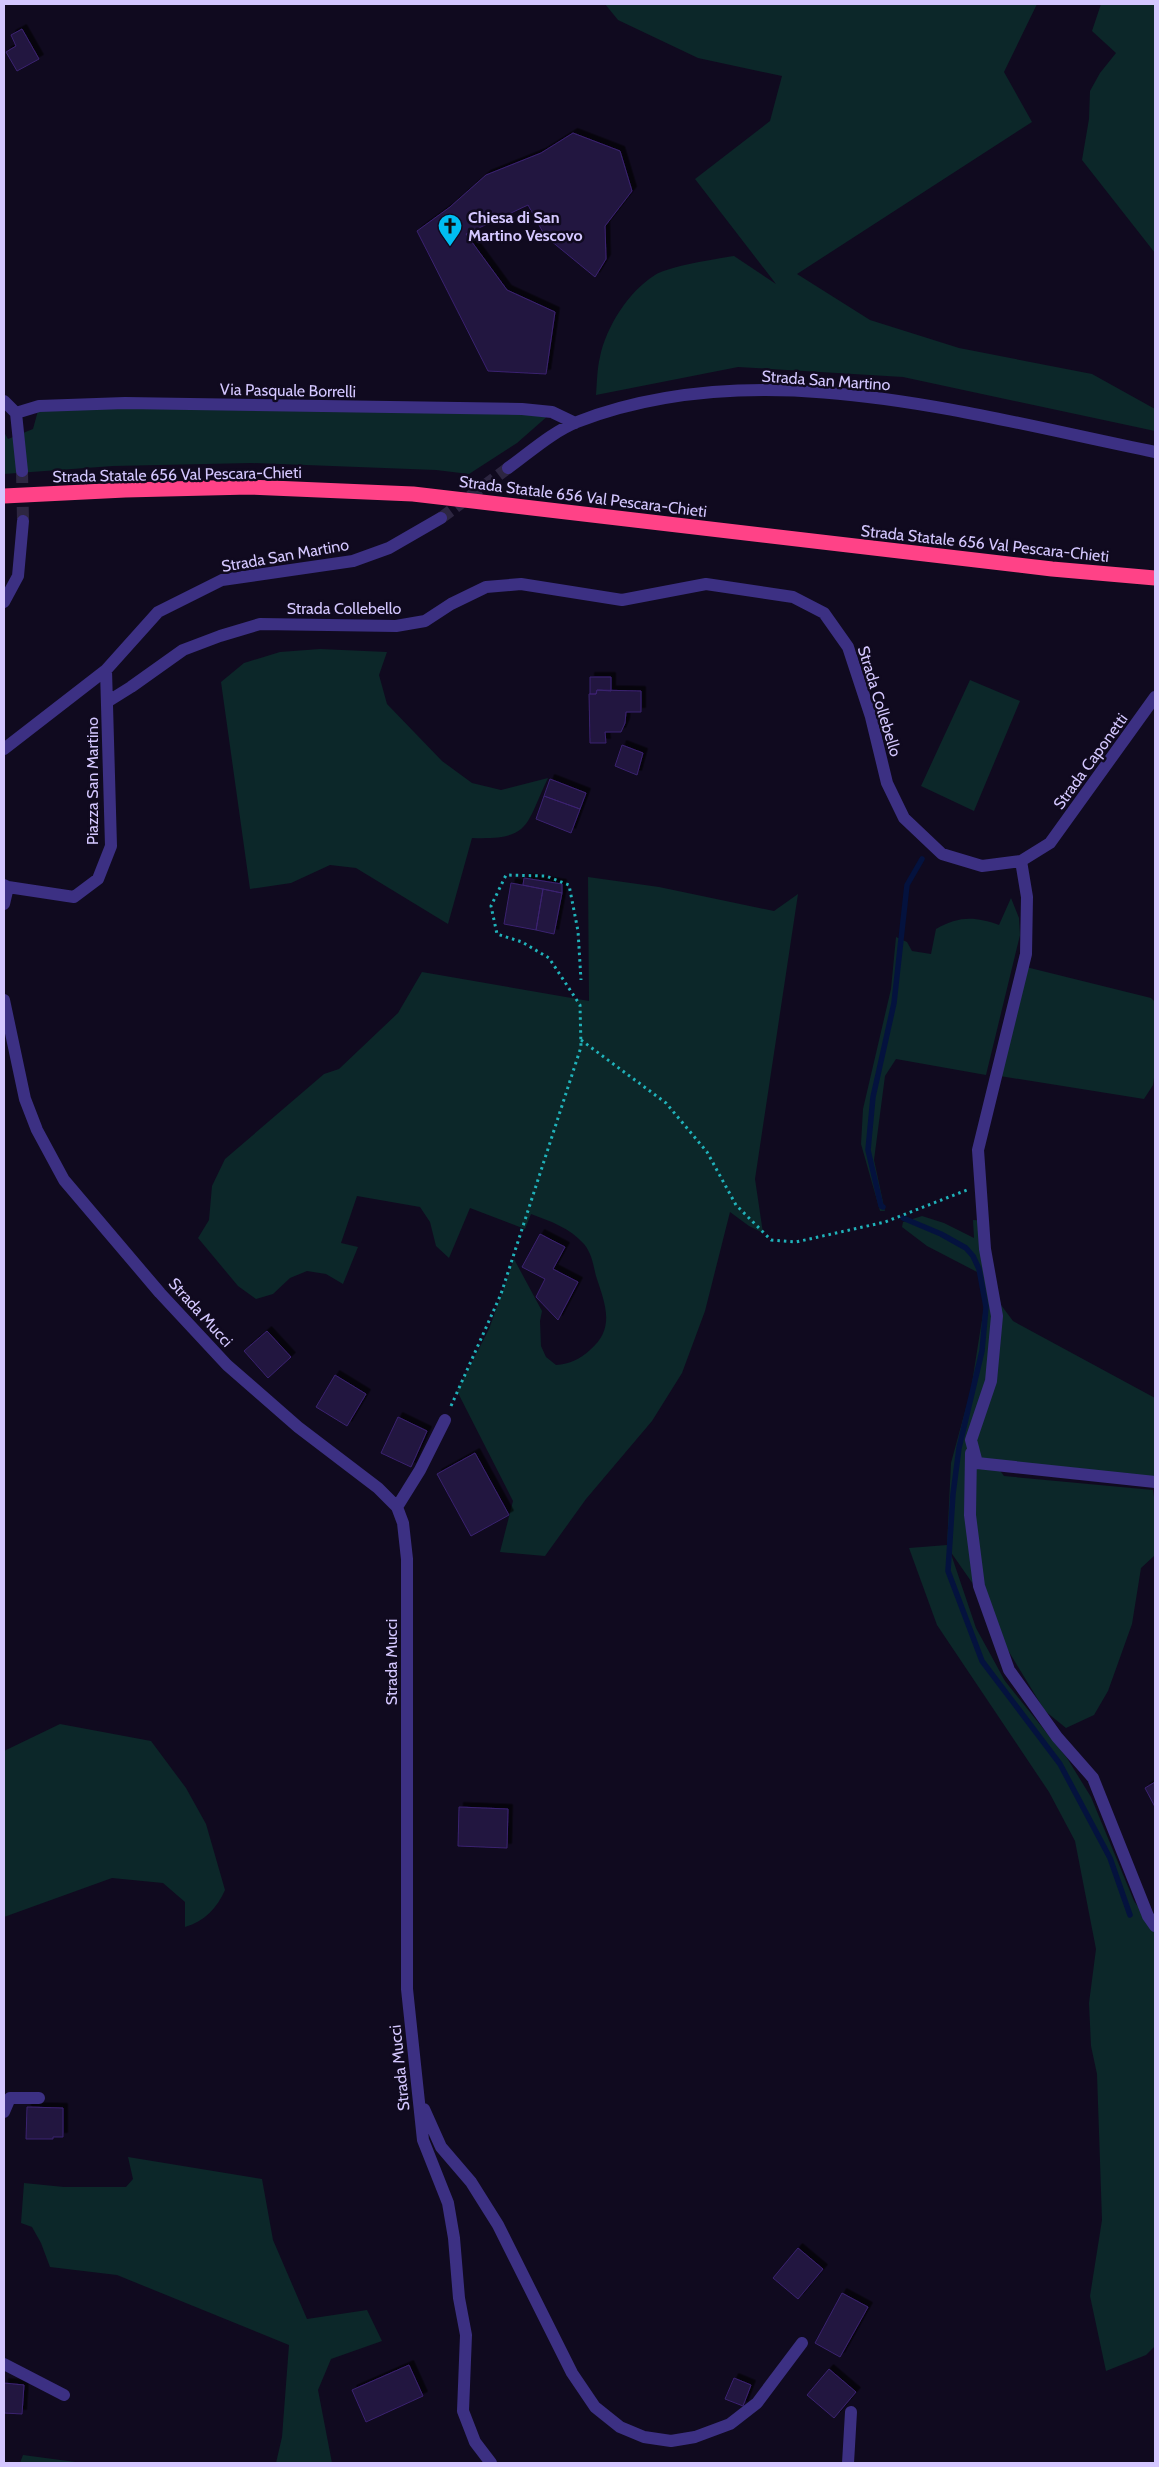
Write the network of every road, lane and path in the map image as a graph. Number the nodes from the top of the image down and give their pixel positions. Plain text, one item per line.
1 (4, 401) edge
2 (16, 412) junction
3 (575, 423) junction
4 (1155, 452) edge
5 (508, 468) tunnel mouth
6 (22, 471) tunnel mouth
7 (4, 496) edge
8 (441, 518) tunnel mouth
9 (23, 521) tunnel mouth
10 (1155, 578) edge
11 (4, 602) edge
12 (106, 670) junction
13 (1155, 697) edge
14 (107, 702) junction
15 (4, 749) edge
16 (1050, 843) joint
17 (1021, 861) junction
18 (6, 886) edge
19 (4, 904) edge
20 (581, 980) dead end
21 (4, 1000) edge
22 (581, 1040) junction
23 (980, 1184) junction
24 (445, 1420) joint
25 (971, 1440) junction
26 (1155, 1482) edge
27 (397, 1506) junction
28 (1155, 1926) edge
29 (419, 2097) junction
30 (39, 2098) dead end
31 (4, 2112) edge
32 (802, 2342) dead end
33 (4, 2364) edge
34 (64, 2395) dead end
35 (850, 2412) dead end
36 (491, 2463) edge
37 (848, 2463) edge

1 - 2 street
2 - 3 street, Via Pasquale Borrelli
2 - 6 street
3 - 4 street, Strada San Martino
3 - 5 street, Strada San Martino
7 - 10 highway, Strada Statale 656 Val Pescara-Chieti
8 - 12 street, Strada San Martino
9 - 11 street
12 - 14 street, Piazza San Martino
12 - 15 street, Strada San Martino
13 - 16 street, Strada Caponetti
14 - 17 street, Strada Collebello
14 - 18 street, Piazza San Martino
16 - 17 street, Strada Collebello
17 - 23 street
18 - 19 street
20 - 22 path
21 - 27 street, Strada Mucci
22 - 23 path
22 - 24 path
23 - 25 street
24 - 27 street
25 - 26 street
25 - 28 street
27 - 29 street, Strada Mucci
29 - 32 street
29 - 36 street, Strada Mucci
30 - 31 street
33 - 34 street
35 - 37 street

